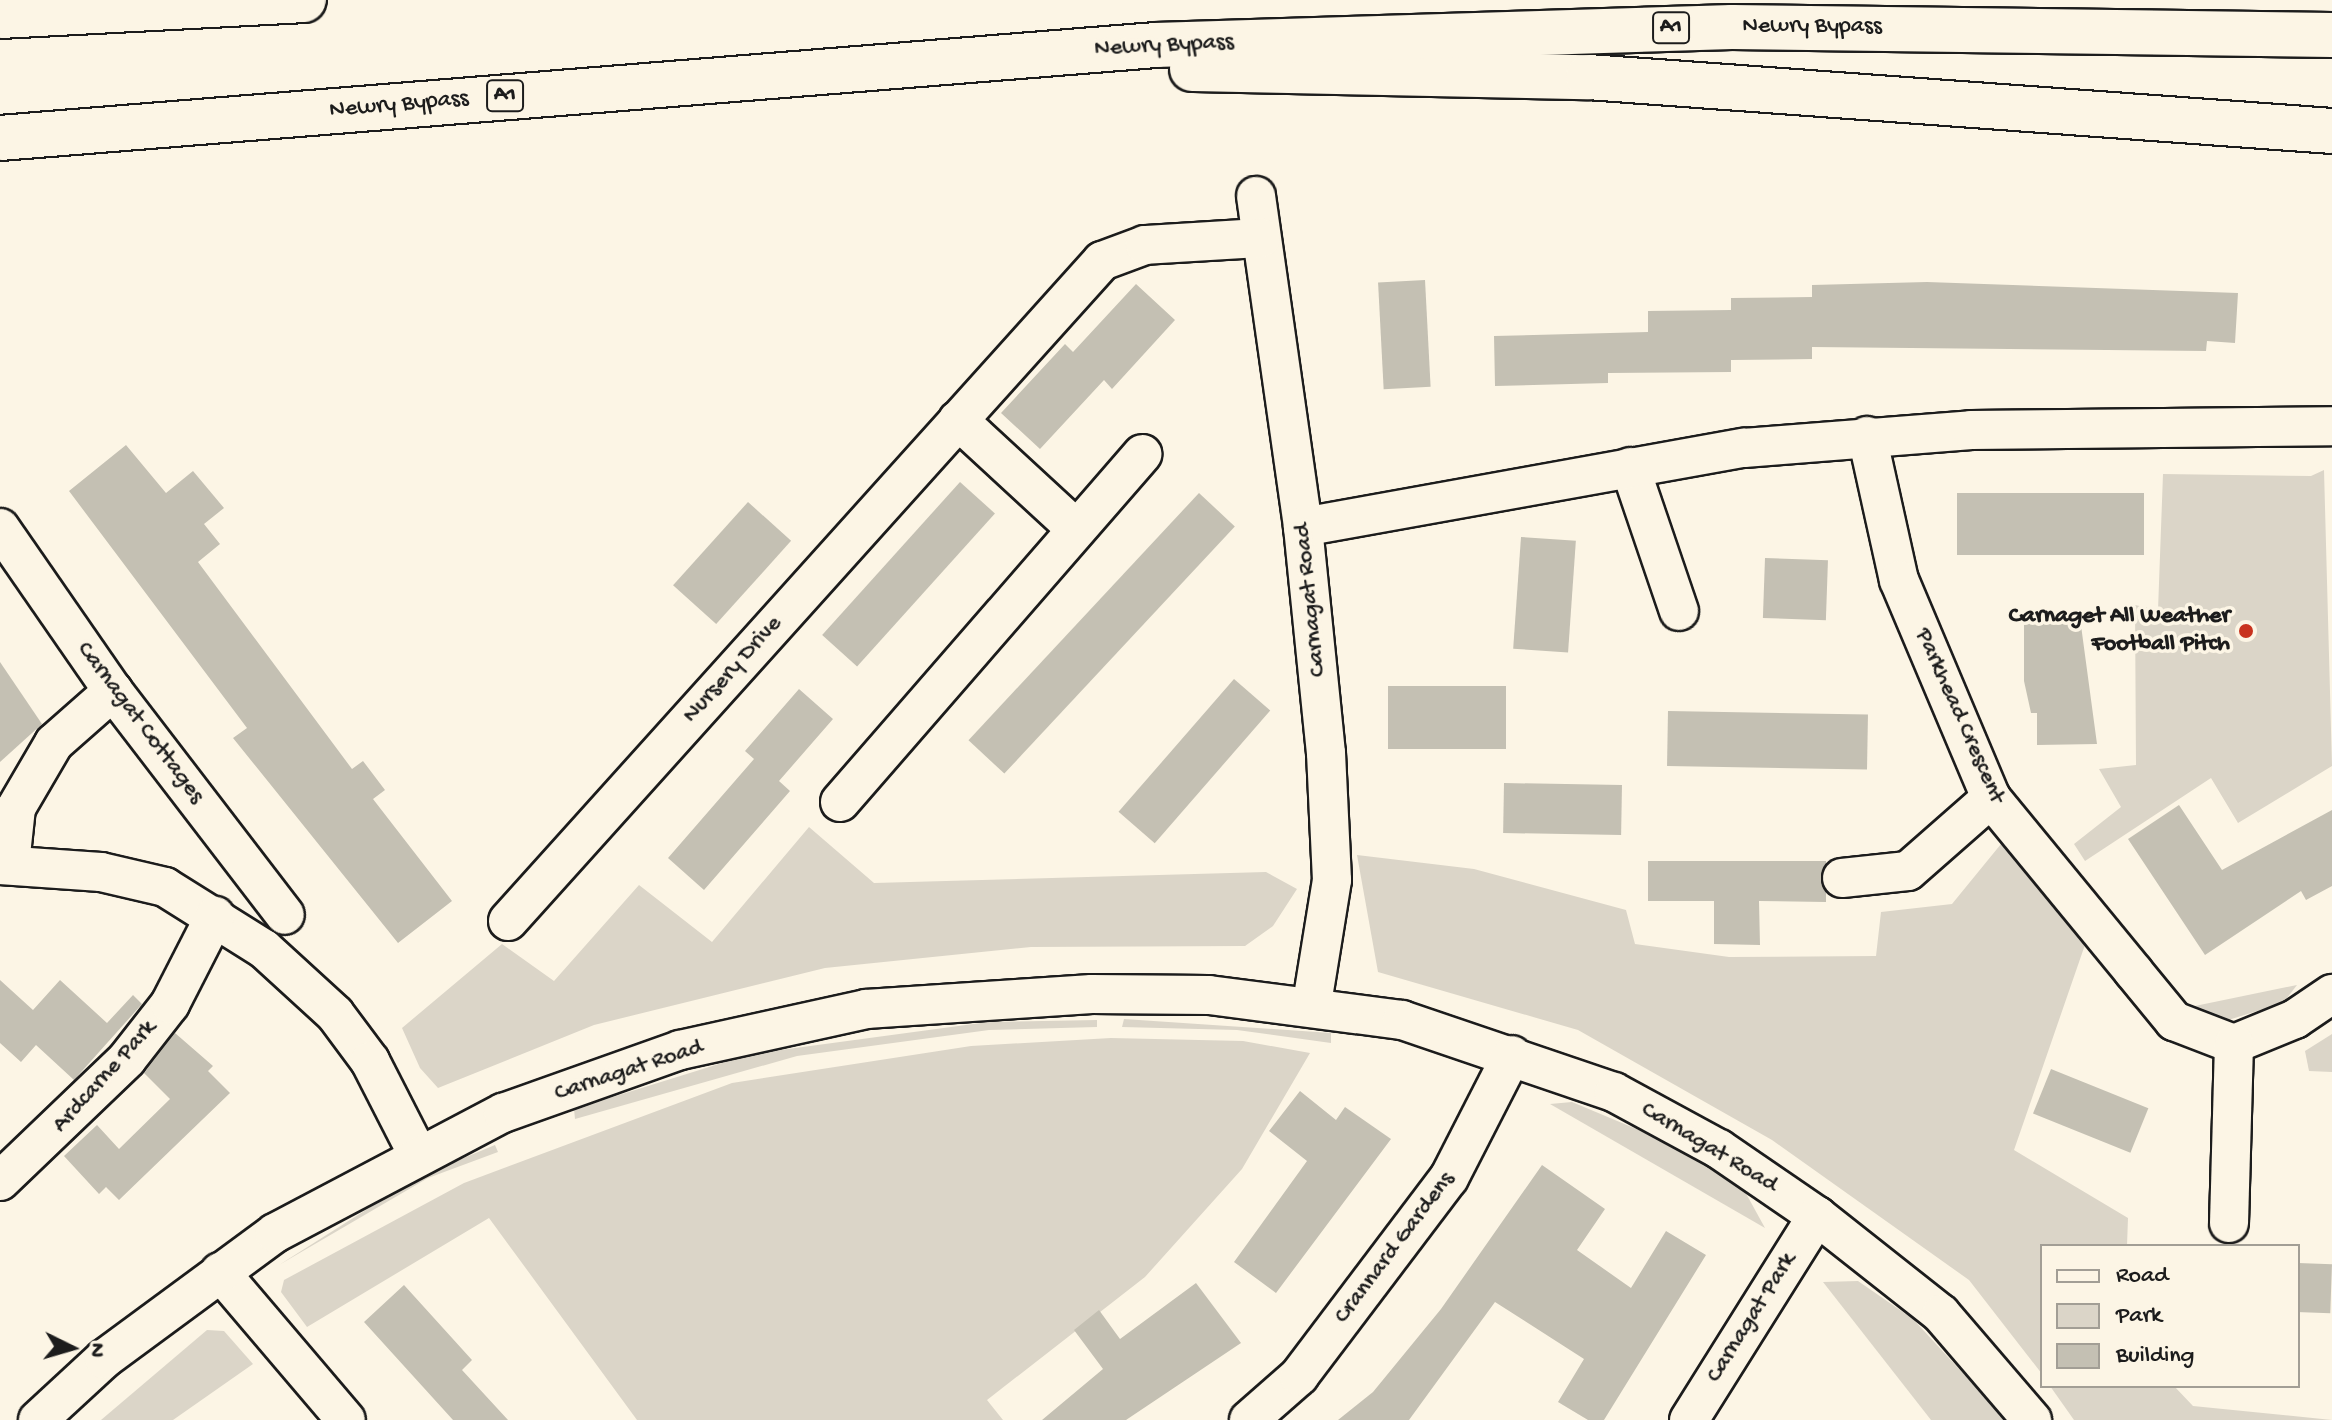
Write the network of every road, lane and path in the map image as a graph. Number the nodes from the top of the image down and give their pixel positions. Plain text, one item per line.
1 (304, 0) edge
2 (0, 16) edge
3 (2332, 35) edge
4 (1010, 56) junction
5 (2332, 131) edge
6 (0, 138) edge
7 (1256, 196) dead end
8 (1261, 238) junction
9 (958, 420) junction
10 (2332, 426) edge
11 (1867, 436) junction
12 (1143, 454) dead end
13 (1630, 467) junction
14 (1073, 526) junction
15 (1303, 527) junction
16 (0, 528) edge
17 (1679, 611) dead end
18 (113, 691) junction
19 (1991, 798) junction
20 (840, 802) dead end
21 (5, 864) edge
22 (1842, 878) dead end
23 (285, 915) dead end
24 (215, 916) junction
25 (508, 921) dead end
26 (2332, 994) edge
27 (1312, 1004) junction
28 (2234, 1044) junction
29 (1512, 1055) junction
30 (417, 1153) junction
31 (0, 1181) edge
32 (1817, 1216) junction
33 (2229, 1223) dead end
34 (220, 1272) junction
35 (38, 1420) edge
36 (346, 1420) edge
37 (1249, 1420) edge
38 (1689, 1420) edge
39 (2032, 1420) edge

1 - 2 highway
3 - 4 highway, Newry Bypass / A1
4 - 5 highway
4 - 6 highway, Newry Bypass / A1
7 - 8 street, Carnagat Road
8 - 9 street, Nursery Drive
8 - 15 street, Carnagat Road
9 - 14 street
9 - 25 street, Nursery Drive
10 - 11 street
11 - 13 street
11 - 19 street, Parkhead Crescent
12 - 14 street
13 - 15 street
13 - 17 street
14 - 20 street
15 - 27 street, Carnagat Road
16 - 18 street, Carnagat Cottages
18 - 21 street
18 - 23 street, Carnagat Cottages
19 - 22 street
19 - 28 street, Parkhead Crescent
21 - 24 street
24 - 30 street
24 - 31 street, Ardcarne Park
26 - 28 street
27 - 29 street, Carnagat Road
27 - 30 street, Carnagat Road
28 - 33 street
29 - 32 street, Carnagat Road
29 - 37 street, Crannard Gardens
30 - 34 street, Carnagat Road
32 - 38 street, Carnagat Park
32 - 39 street, Carnagat Road
34 - 35 street, Carnagat Road
34 - 36 street

